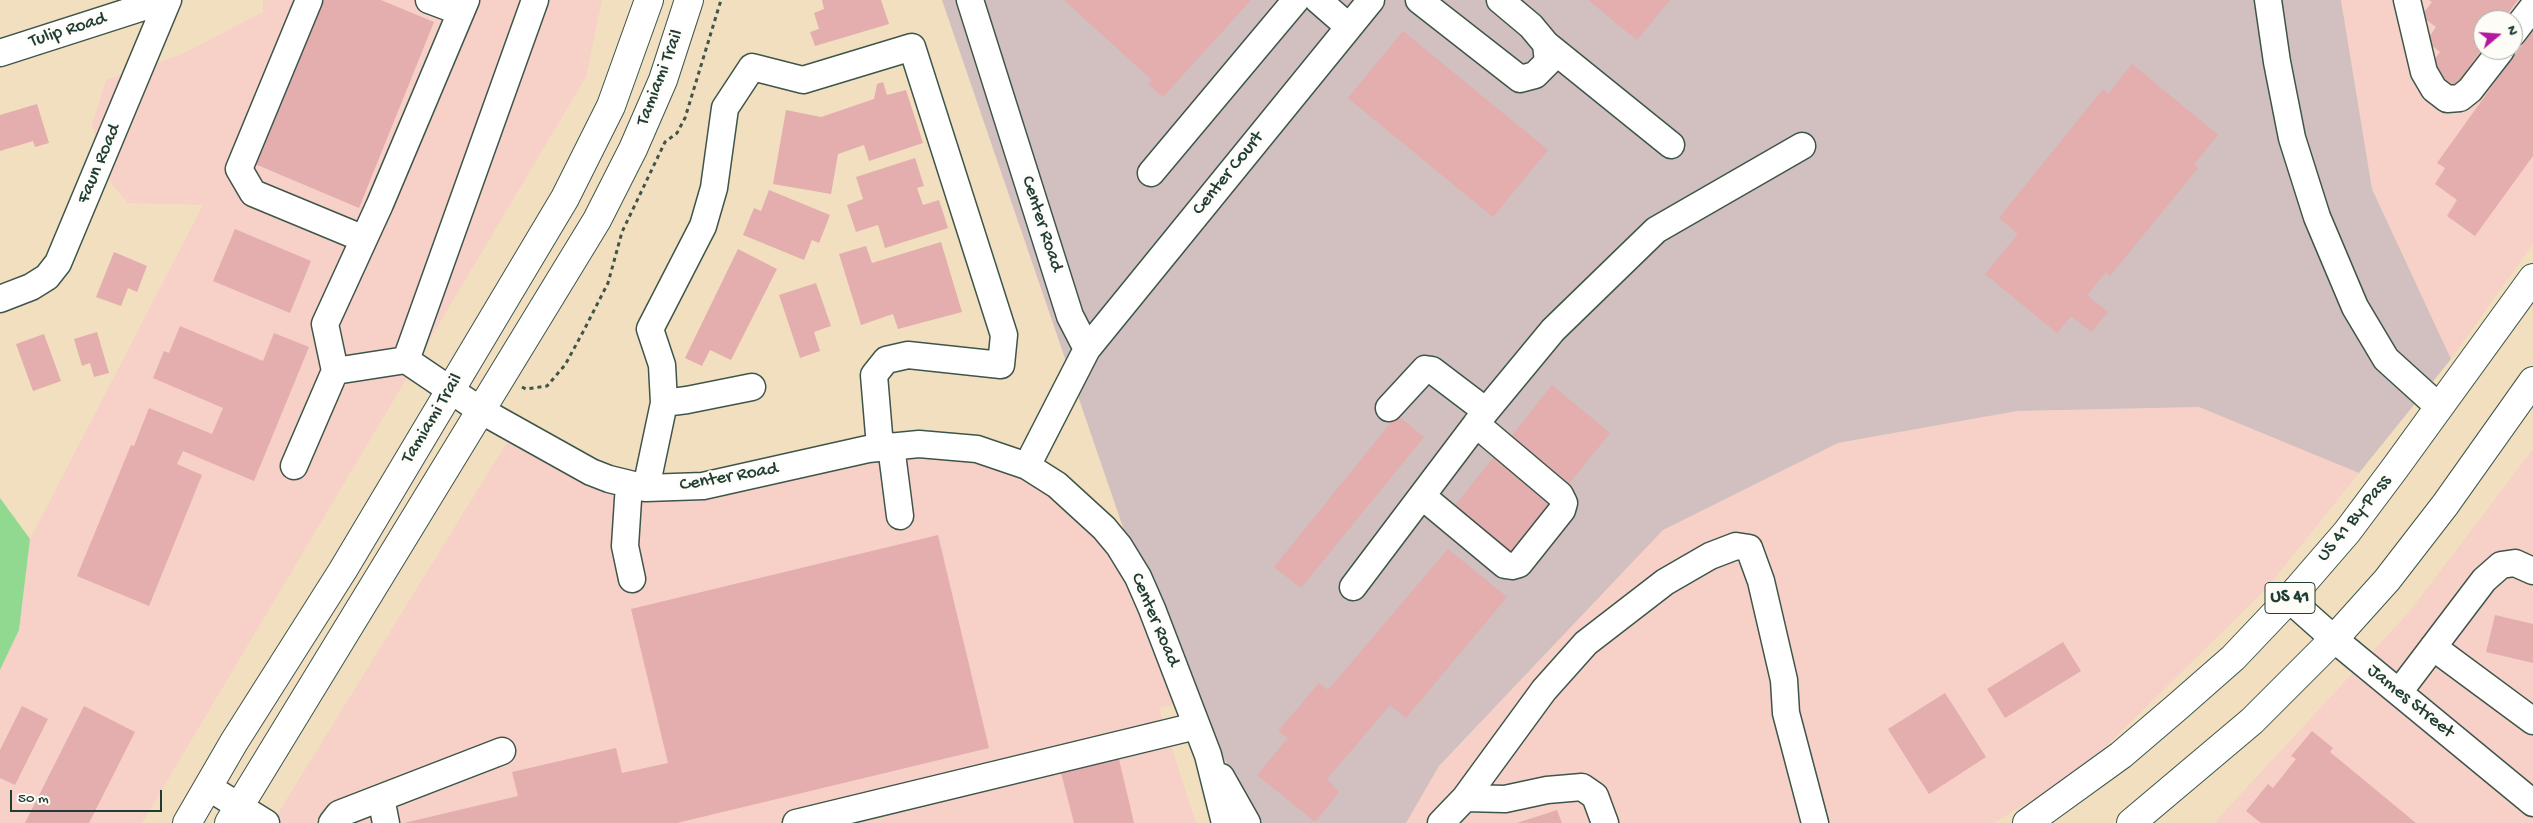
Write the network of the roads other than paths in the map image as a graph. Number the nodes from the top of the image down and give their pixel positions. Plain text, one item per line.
1 (166, 0) edge
2 (308, 0) edge
3 (429, 0) edge
4 (535, 0) edge
5 (649, 0) edge
6 (689, 0) edge
7 (970, 0) edge
8 (1296, 0) edge
9 (1318, 0) edge
10 (1371, 0) edge
11 (1420, 0) edge
12 (1500, 0) edge
13 (2268, 0) edge
14 (2406, 0) edge
15 (464, 6) edge
16 (2533, 7) edge
17 (2523, 20) edge
18 (1350, 27) junction
19 (1546, 44) junction
20 (0, 53) edge
21 (2493, 60) edge
22 (1671, 145) dead end
23 (1802, 146) dead end
24 (1151, 174) dead end
25 (364, 239) junction
26 (2533, 278) edge
27 (0, 298) edge
28 (1087, 349) junction
29 (406, 360) junction
30 (335, 371) junction
31 (2533, 381) edge
32 (752, 387) dead end
33 (450, 389) junction
34 (664, 402) junction
35 (2439, 407) junction
36 (1389, 408) dead end
37 (480, 410) junction
38 (1481, 418) junction
39 (886, 446) junction
40 (294, 466) dead end
41 (1027, 466) junction
42 (638, 486) junction
43 (1422, 496) junction
44 (900, 516) dead end
45 (2533, 571) edge
46 (632, 579) dead end
47 (1352, 586) dead end
48 (2289, 599) junction
49 (2334, 639) junction
50 (2432, 647) junction
51 (2399, 692) junction
52 (2533, 721) edge
53 (1196, 726) junction
54 (502, 751) dead end
55 (1208, 755) junction
56 (208, 787) junction
57 (381, 798) junction
58 (1465, 798) junction
59 (2532, 801) edge
60 (234, 814) edge
61 (187, 823) edge
62 (266, 823) edge
63 (332, 823) edge
64 (386, 823) edge
65 (796, 823) edge
66 (1225, 823) edge
67 (1248, 823) edge
68 (1441, 823) edge
69 (1605, 823) edge
70 (1815, 823) edge
71 (2027, 823) edge
72 (2131, 823) edge

1 - 20 street, Tulip Road
1 - 27 street, Faun Road
2 - 25 street
3 - 15 street
4 - 29 street
5 - 33 main road, Tamiami Trail
6 - 37 main road, Tamiami Trail
7 - 28 street, Center Road
8 - 24 street
9 - 18 street
10 - 18 street, Center Court
11 - 19 street
12 - 19 street
13 - 35 street
14 - 21 street
15 - 25 street
16 - 17 street
18 - 28 street, Center Court
19 - 22 street
23 - 38 street
25 - 30 street
26 - 35 main road, US 41 By-Pass / US 41
28 - 41 street
29 - 30 street
29 - 33 street, Center Road
30 - 40 street
31 - 49 main road
32 - 34 street
33 - 37 street, Center Road
33 - 56 main road, Tamiami Trail
34 - 39 street
34 - 42 street
35 - 48 main road, US 41 By-Pass / US 41
36 - 38 street
37 - 42 street, Center Road
37 - 60 main road, Tamiami Trail
38 - 43 street
38 - 43 street
39 - 41 street, Center Road
39 - 42 street, Center Road
39 - 44 street
41 - 53 street, Center Road
42 - 46 street
43 - 47 street
45 - 50 street
48 - 49 street, James Street
48 - 71 main road, US 41 By-Pass / US 41
49 - 51 street, James Street
49 - 72 main road
50 - 51 street
50 - 52 street
51 - 59 street, James Street
53 - 55 street, Center Road
53 - 65 street
54 - 57 street
55 - 66 street, Center Road
55 - 67 street, Center Road
56 - 60 street
56 - 61 main road, Tamiami Trail
57 - 63 street
57 - 64 street
58 - 68 street
58 - 69 street
58 - 70 street
60 - 62 street

